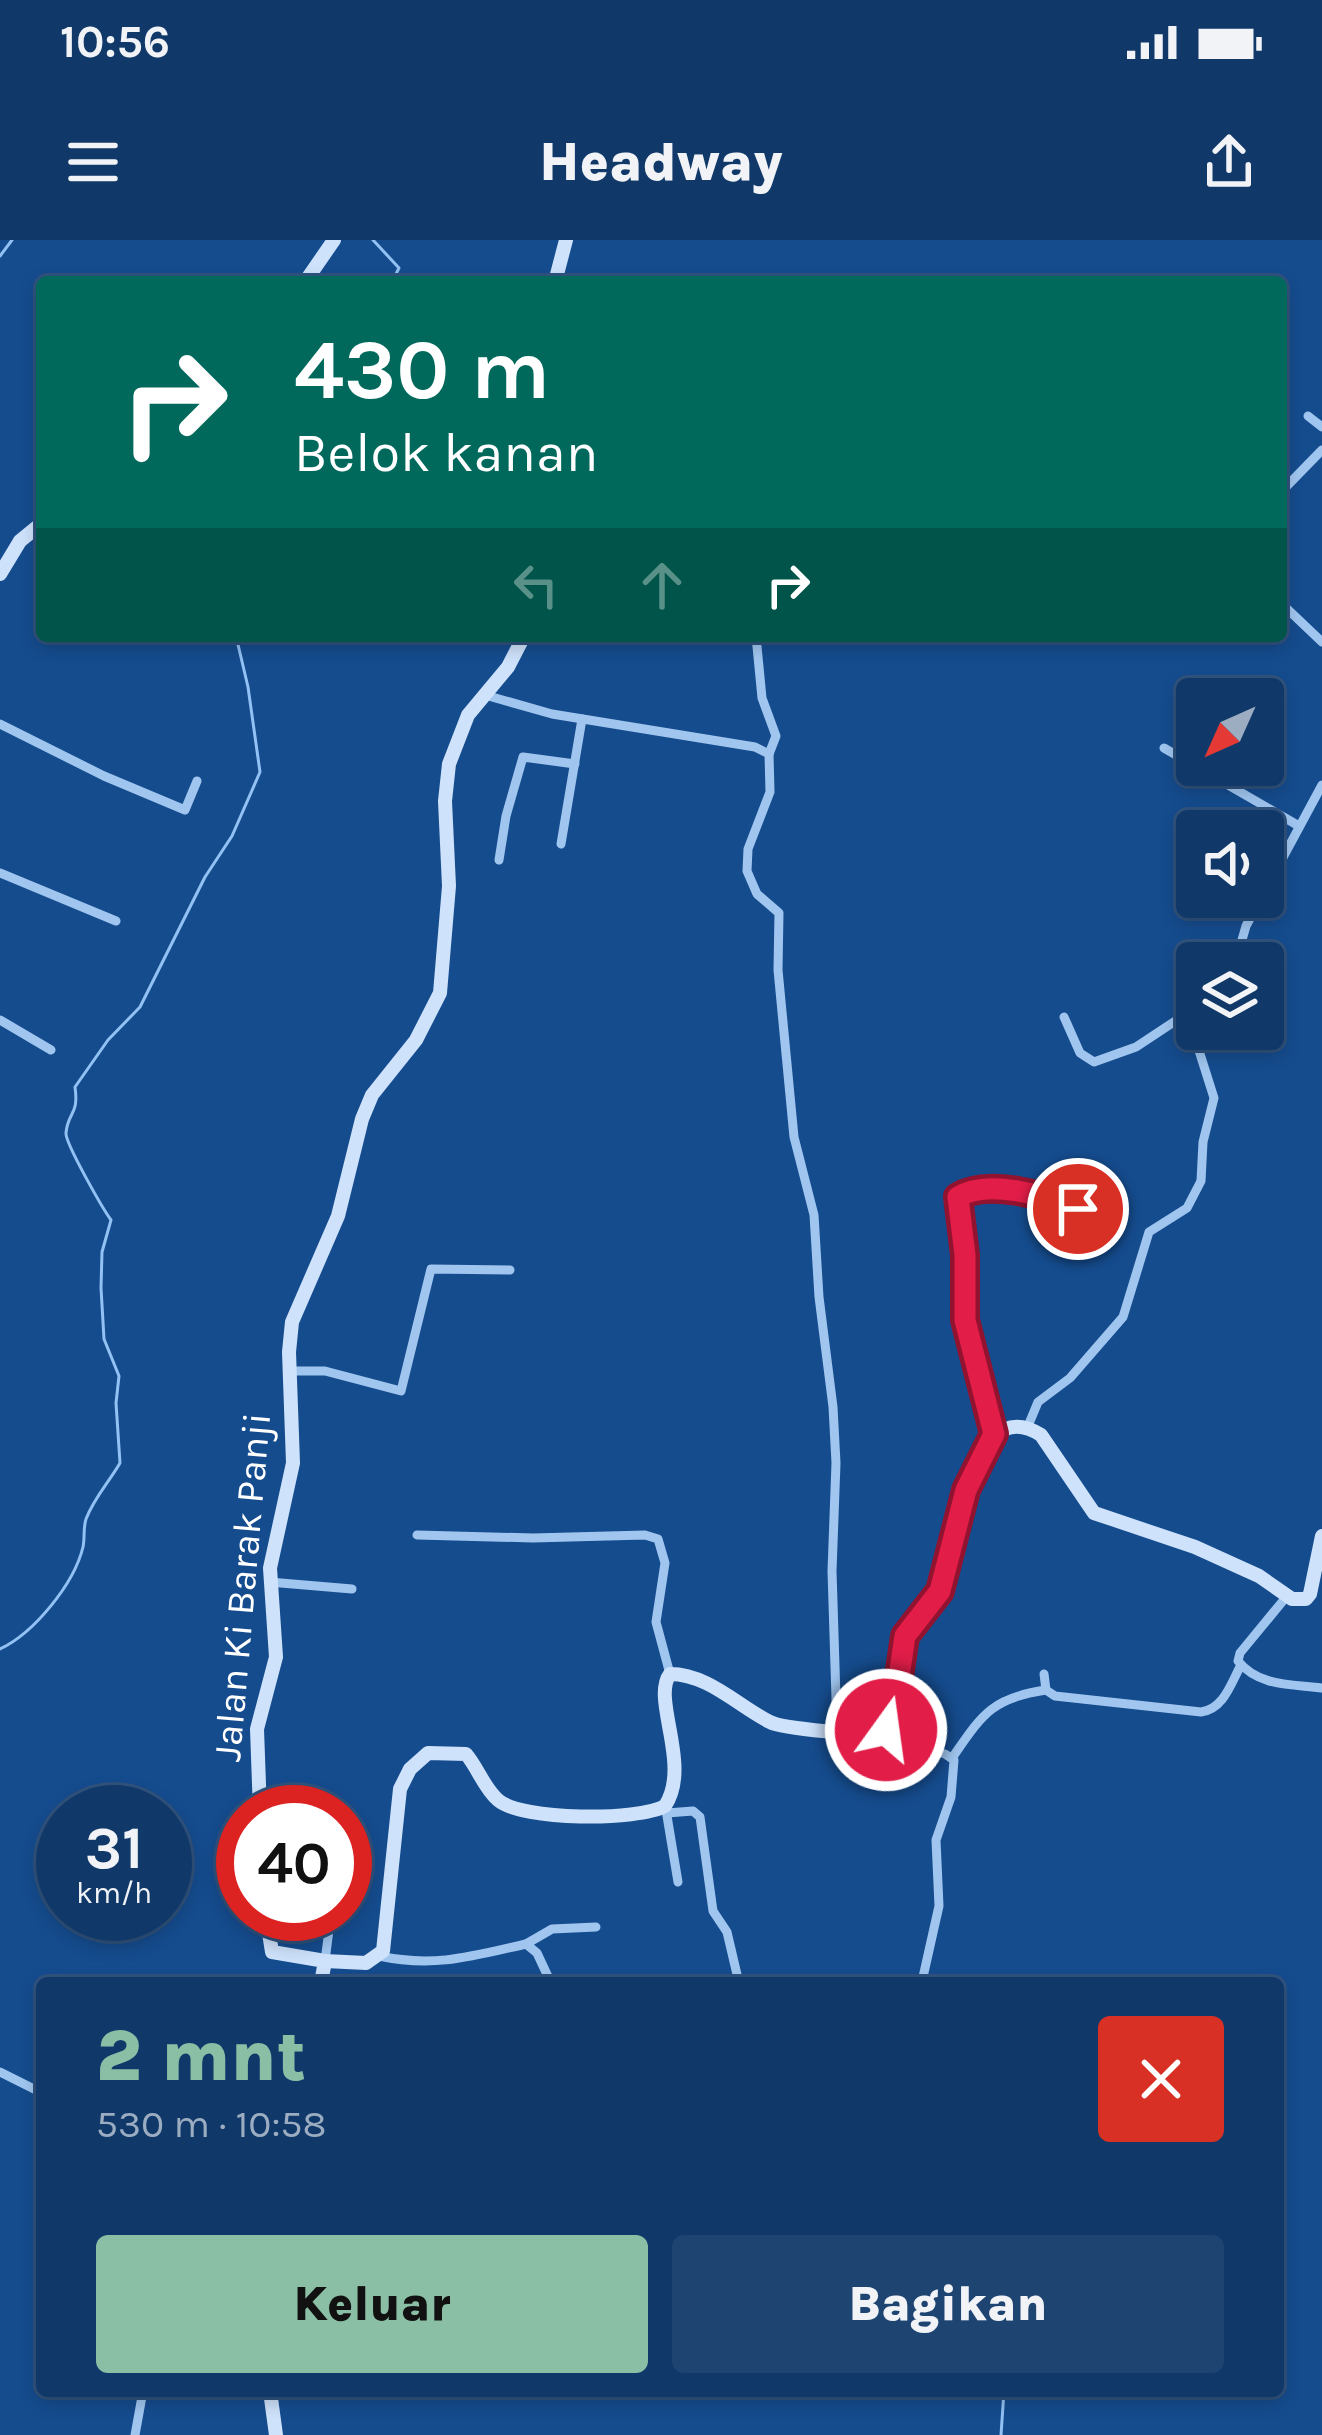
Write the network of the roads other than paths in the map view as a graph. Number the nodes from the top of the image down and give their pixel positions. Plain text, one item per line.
1 (334, 240) edge
2 (566, 240) edge
3 (309, 276) edge
4 (557, 276) edge
5 (1308, 416) dead end
6 (1322, 427) edge
7 (1322, 450) edge
8 (1287, 486) edge
9 (36, 535) edge
10 (0, 574) edge
11 (1287, 609) edge
12 (521, 642) edge
13 (757, 642) edge
14 (1322, 642) edge
15 (485, 695) junction
16 (582, 719) junction
17 (0, 724) edge
18 (1164, 748) dead end
19 (769, 754) junction
20 (575, 764) junction
21 (197, 781) dead end
22 (1322, 784) edge
23 (1299, 826) junction
24 (561, 844) dead end
25 (499, 860) dead end
26 (0, 873) edge
27 (116, 921) dead end
28 (1241, 942) edge
29 (1064, 1017) dead end
30 (1176, 1018) edge
31 (0, 1020) edge
32 (51, 1050) dead end
33 (1198, 1050) edge
34 (1109, 1223) dead end
35 (509, 1270) dead end
36 (290, 1371) junction
37 (1028, 1426) junction
38 (994, 1434) junction
39 (417, 1535) dead end
40 (1322, 1536) edge
41 (269, 1582) junction
42 (352, 1589) dead end
43 (1287, 1596) junction
44 (1240, 1664) junction
45 (670, 1674) junction
46 (1044, 1674) dead end
47 (1322, 1688) edge
48 (1046, 1690) junction
49 (837, 1730) junction
50 (878, 1736) junction
51 (952, 1758) junction
52 (259, 1785) edge
53 (666, 1809) junction
54 (679, 1882) dead end
55 (596, 1927) dead end
56 (270, 1941) edge
57 (328, 1941) edge
58 (526, 1944) junction
59 (380, 1956) junction
60 (325, 1960) junction
61 (322, 1977) edge
62 (548, 1977) edge
63 (738, 1977) edge
64 (923, 1977) dead end
65 (0, 2072) edge
66 (36, 2090) edge
67 (142, 2397) edge
68 (271, 2397) edge
69 (135, 2435) edge
70 (276, 2435) edge

1 - 3 street
2 - 4 street
5 - 6 street
7 - 8 street
9 - 10 street
11 - 14 street
12 - 15 street, Jalan Ki Barak Panji
13 - 19 street
15 - 16 street
15 - 36 street, Jalan Ki Barak Panji
16 - 19 street
16 - 20 street
17 - 21 street
18 - 23 street
19 - 49 street
20 - 24 street
20 - 25 street
22 - 23 street
23 - 28 street
26 - 27 street
29 - 30 street
31 - 32 street
33 - 37 street
34 - 38 street
35 - 36 street
36 - 41 street, Jalan Ki Barak Panji
37 - 38 street
37 - 43 street
38 - 50 street
39 - 45 street
40 - 43 street
41 - 42 street
41 - 52 street, Jalan Ki Barak Panji
43 - 44 street
44 - 47 street
44 - 48 street
45 - 49 street
45 - 53 street
46 - 48 street
48 - 51 street
49 - 50 street
50 - 51 street
51 - 64 street
53 - 54 street
53 - 59 street
53 - 63 street
55 - 58 street
56 - 60 street
57 - 60 street
58 - 59 street
58 - 62 street
59 - 60 street
60 - 61 street
65 - 66 street
67 - 69 street
68 - 70 street

